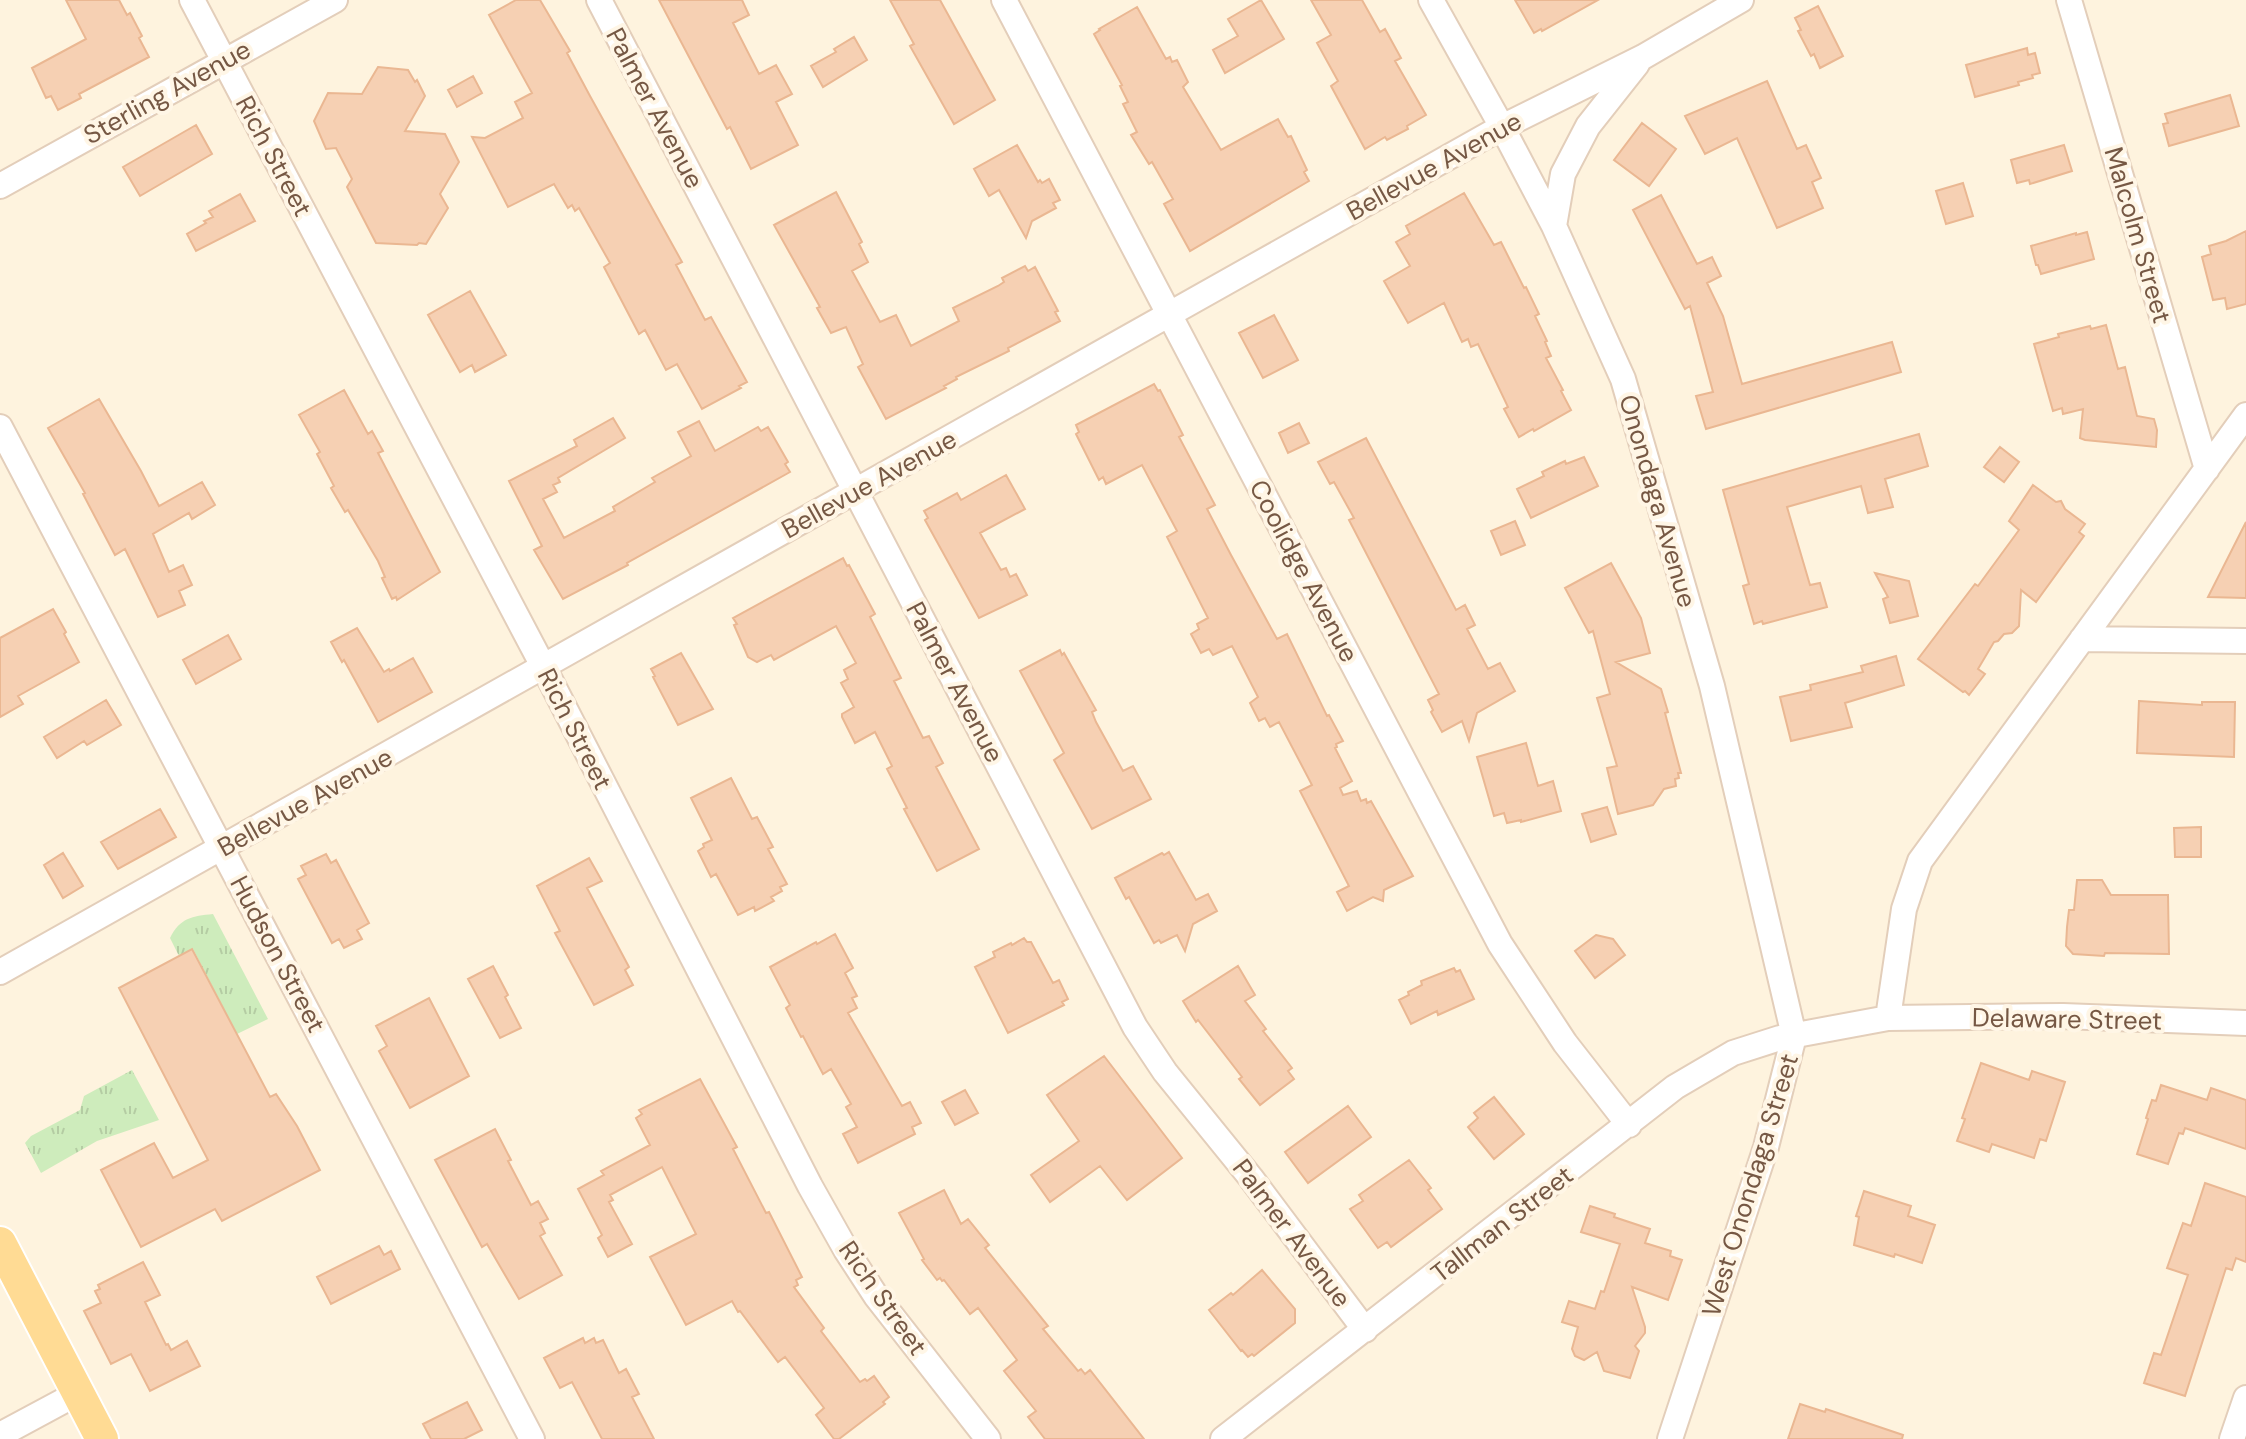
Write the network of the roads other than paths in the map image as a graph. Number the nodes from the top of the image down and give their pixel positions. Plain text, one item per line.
1 (192, 0) edge
2 (335, 0) edge
3 (599, 0) edge
4 (1004, 0) edge
5 (1431, 0) edge
6 (1741, 0) edge
7 (2069, 0) edge
8 (1643, 57) junction
9 (223, 60) junction
10 (1502, 127) junction
11 (0, 186) edge
12 (1554, 226) junction
13 (1169, 314) junction
14 (2246, 415) edge
15 (0, 427) edge
16 (2207, 469) junction
17 (856, 492) junction
18 (2082, 639) junction
19 (2246, 641) edge
20 (544, 668) junction
21 (222, 848) junction
22 (0, 972) edge
23 (1888, 1018) junction
24 (2246, 1023) edge
25 (1794, 1036) junction
26 (1629, 1125) junction
27 (0, 1243) edge
28 (1365, 1330) junction
29 (78, 1393) junction
30 (2246, 1398) edge
31 (0, 1435) edge
32 (102, 1439) edge
33 (532, 1439) edge
34 (988, 1439) edge
35 (1223, 1439) edge
36 (1670, 1439) edge
37 (2232, 1439) edge

1 - 9 street, Rich Street
2 - 9 street, Sterling Avenue
3 - 17 street, Palmer Avenue
4 - 13 street, Coolidge Avenue
5 - 10 street, Onondaga Avenue
6 - 8 street, Bellevue Avenue
7 - 16 street, Malcolm Street
8 - 10 street, Bellevue Avenue
8 - 12 street
9 - 11 street, Sterling Avenue
9 - 20 street, Rich Street
10 - 12 street, Onondaga Avenue
10 - 13 street, Bellevue Avenue
12 - 25 street, Onondaga Avenue
13 - 17 street, Bellevue Avenue
13 - 26 street, Coolidge Avenue
14 - 16 street
15 - 21 street, Hudson Street
16 - 18 street
17 - 20 street, Bellevue Avenue
17 - 28 street, Palmer Avenue
18 - 19 street
18 - 23 street
20 - 21 street, Bellevue Avenue
20 - 34 street, Rich Street
21 - 22 street, Bellevue Avenue
21 - 33 street, Hudson Street
23 - 24 street, Delaware Street
23 - 25 street, West Onondaga Street
25 - 26 street, Tallman Street
25 - 36 street, West Onondaga Street
26 - 28 street, Tallman Street
27 - 29 main road
28 - 35 street, Tallman Street
29 - 31 street
29 - 32 main road
30 - 37 street

